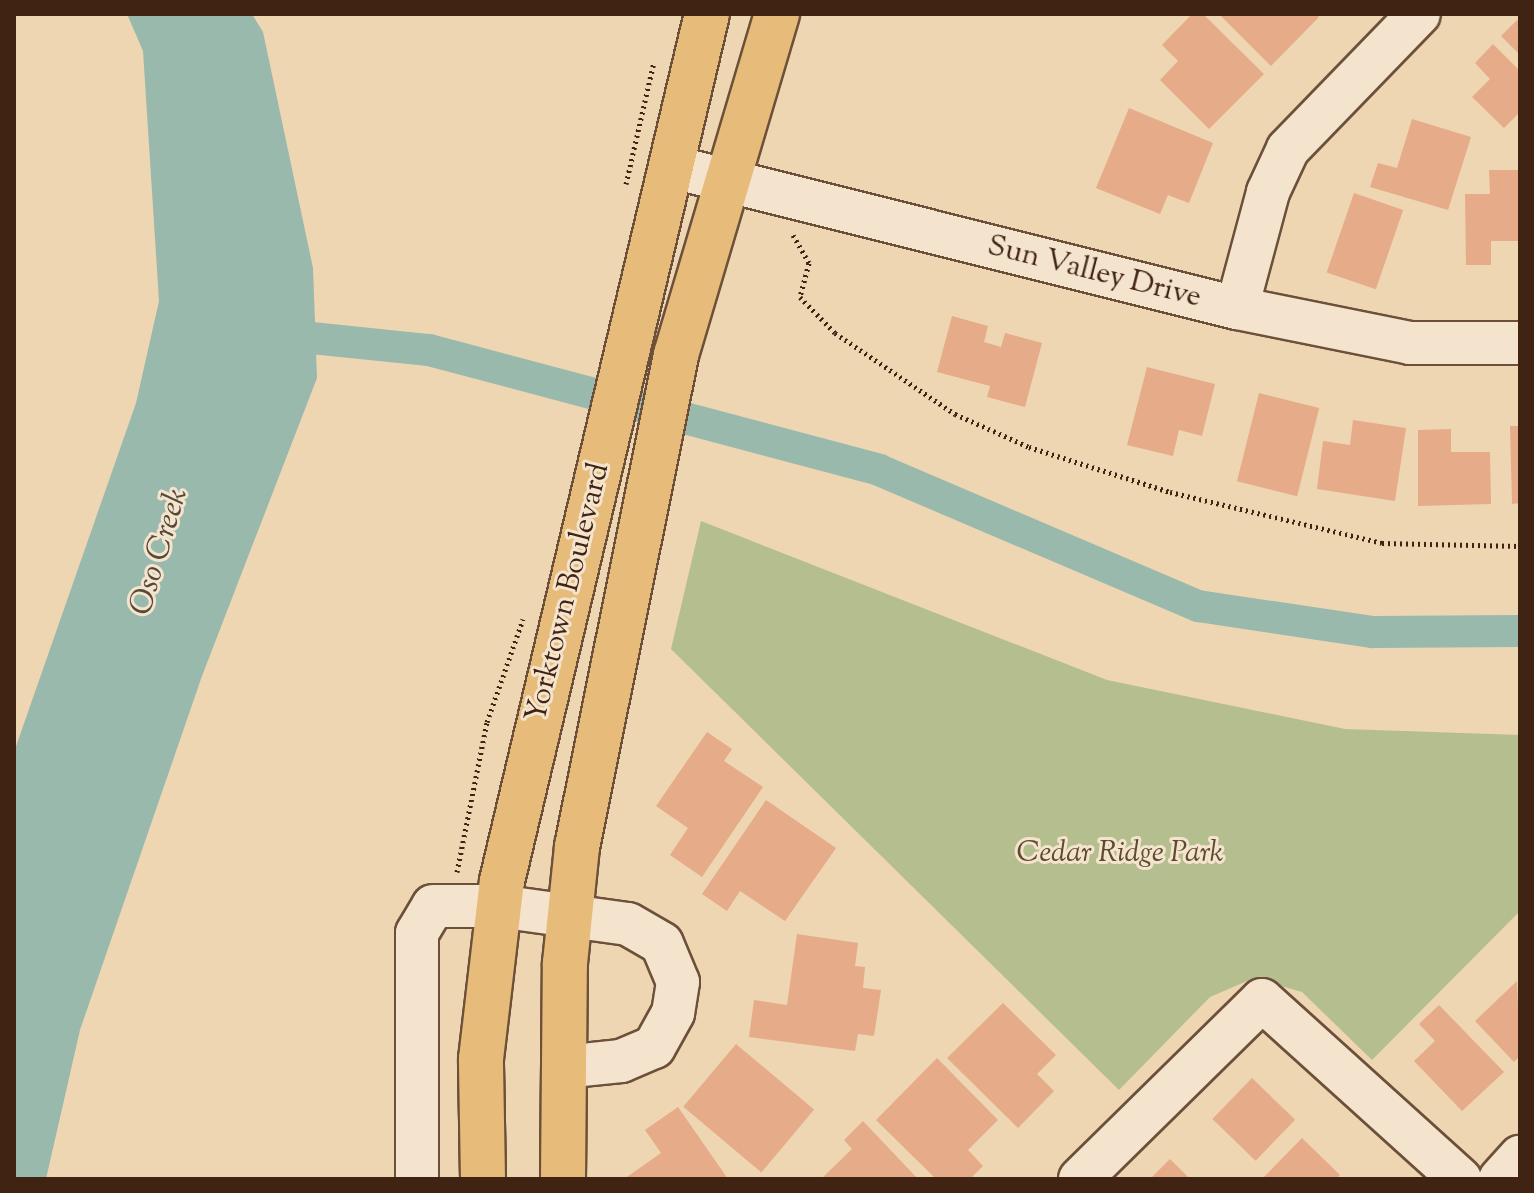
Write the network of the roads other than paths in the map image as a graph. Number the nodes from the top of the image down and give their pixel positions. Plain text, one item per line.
1 (707, 14) edge
2 (777, 14) edge
3 (1419, 14) edge
4 (673, 167) junction
5 (727, 179) junction
6 (1237, 308) junction
7 (1520, 343) edge
8 (498, 906) junction
9 (569, 916) junction
10 (564, 1067) junction
11 (1520, 1157) edge
12 (417, 1179) edge
13 (483, 1179) edge
14 (563, 1179) edge
15 (1080, 1179) edge
16 (1460, 1179) edge
17 (1500, 1179) edge

1 - 4 main road, Yorktown Boulevard
2 - 5 main road, Yorktown Boulevard
3 - 6 street
4 - 5 street, Sun Valley Drive
4 - 8 main road, Yorktown Boulevard
5 - 6 street, Sun Valley Drive
5 - 9 main road, Yorktown Boulevard
6 - 7 street, Sun Valley Drive
8 - 9 street
8 - 12 street
8 - 13 main road, Yorktown Boulevard
9 - 10 main road, Yorktown Boulevard
9 - 10 street
10 - 14 main road, Yorktown Boulevard
11 - 17 street
15 - 16 street

